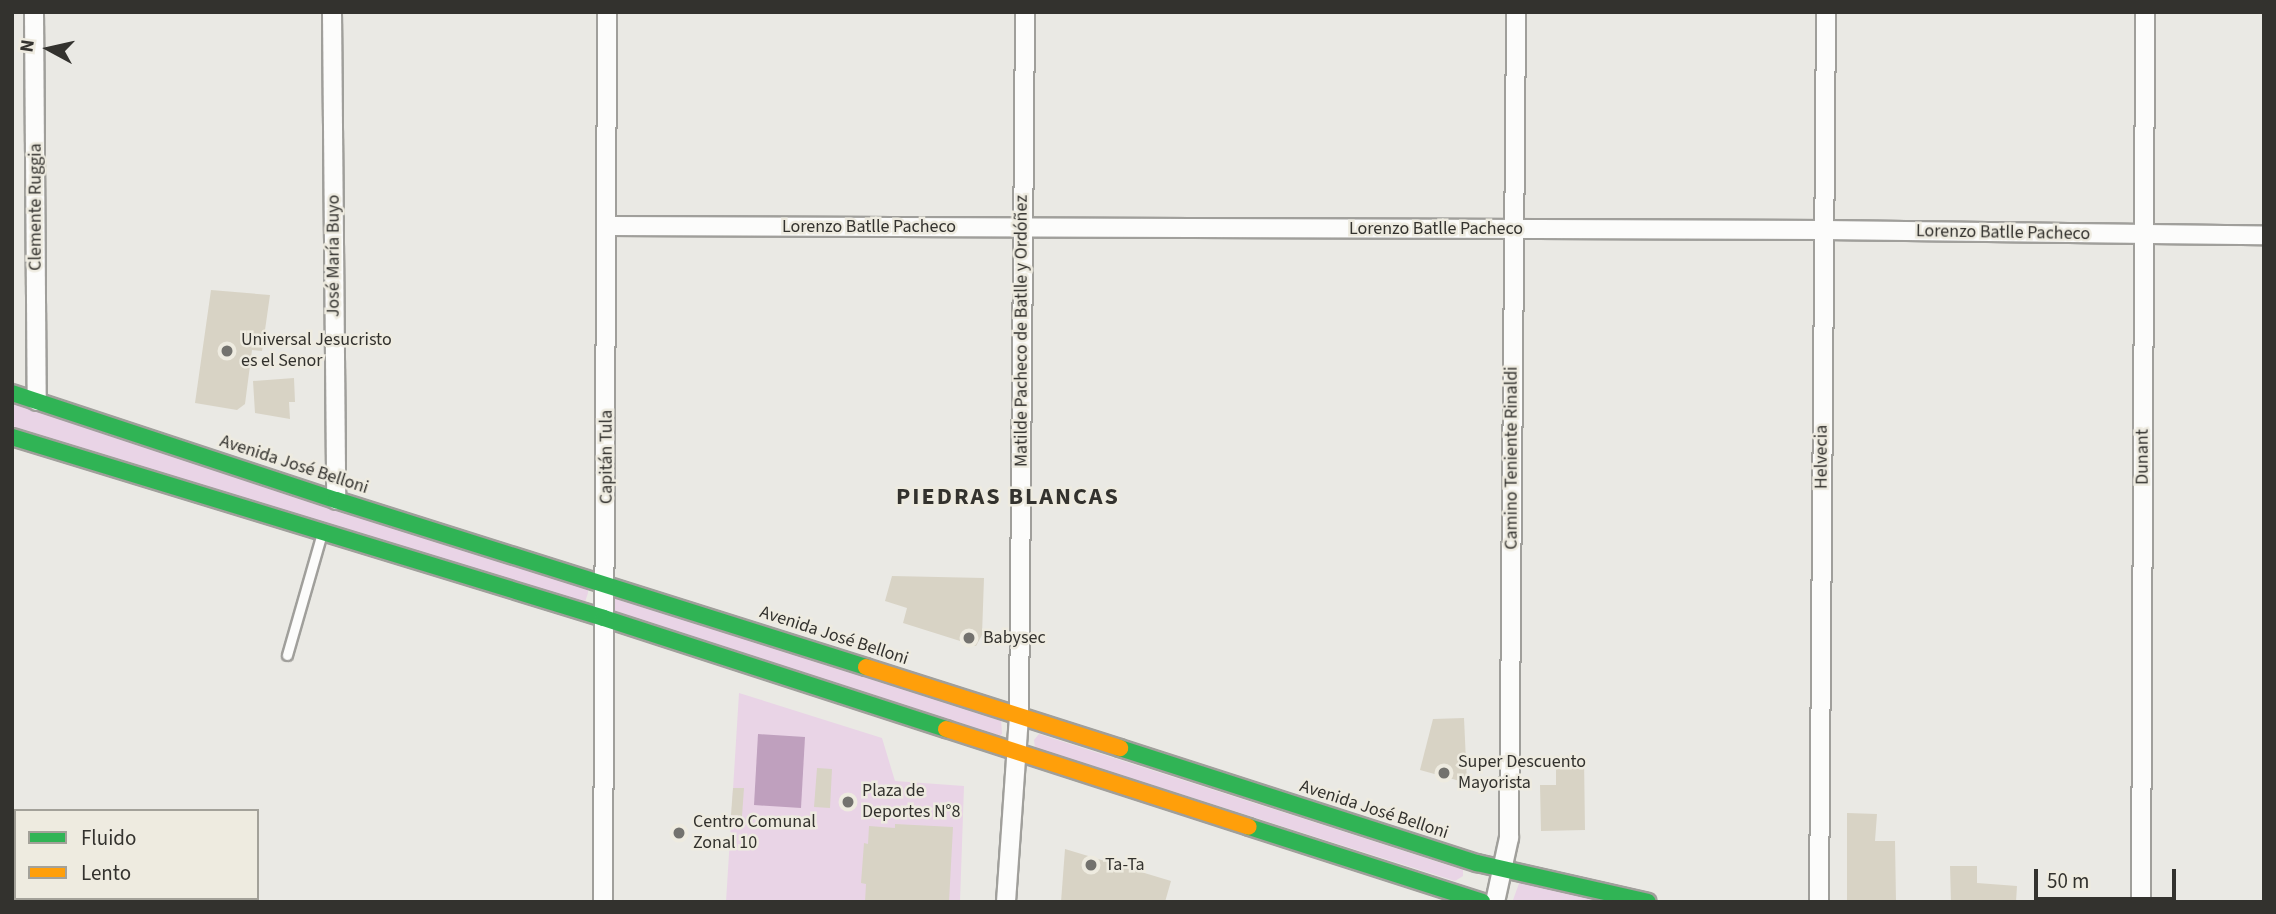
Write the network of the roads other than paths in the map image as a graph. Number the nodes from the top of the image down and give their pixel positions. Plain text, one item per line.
1 (34, 12) edge
2 (332, 12) edge
3 (607, 12) edge
4 (1025, 12) edge
5 (1516, 12) edge
6 (1826, 12) edge
7 (2144, 12) edge
8 (608, 226) junction
9 (1023, 228) junction
10 (1514, 229) junction
11 (1824, 230) junction
12 (2144, 235) junction
13 (2264, 235) edge
14 (12, 393) edge
15 (37, 401) junction
16 (12, 436) edge
17 (336, 500) junction
18 (323, 531) junction
19 (605, 583) junction
20 (604, 618) junction
21 (287, 655) dead end
22 (1019, 716) junction
23 (1015, 750) junction
24 (1505, 869) junction
25 (603, 902) edge
26 (1006, 902) edge
27 (1482, 902) edge
28 (1495, 902) edge
29 (1648, 902) edge
30 (1819, 902) edge
31 (2141, 902) edge

1 - 15 street, Clemente Ruggia
2 - 17 street, José María Buyo
3 - 8 street, Capitán Tula
4 - 9 street, Matilde Pacheco de Batlle y Ordóñez
5 - 10 street, Camino Teniente Rinaldi
6 - 11 street, Helvecia
7 - 12 street, Dunant
8 - 9 street, Lorenzo Batlle Pacheco
8 - 19 street, Capitán Tula
9 - 10 street, Lorenzo Batlle Pacheco
9 - 22 street, Matilde Pacheco de Batlle y Ordóñez
10 - 11 street, Lorenzo Batlle Pacheco
10 - 24 street, Camino Teniente Rinaldi
11 - 12 street, Lorenzo Batlle Pacheco
11 - 30 street, Helvecia
12 - 13 street, Lorenzo Batlle Pacheco
12 - 31 street, Dunant
14 - 15 main road, Avenida José Belloni
15 - 17 main road, Avenida José Belloni
16 - 18 main road
17 - 19 main road, Avenida José Belloni
18 - 20 main road
18 - 21 lane
19 - 20 street, Capitán Tula
19 - 22 main road, Avenida José Belloni
20 - 23 main road
20 - 25 street, Capitán Tula
22 - 23 street, Matilde Pacheco de Batlle y Ordóñez
22 - 24 main road, Avenida José Belloni
23 - 26 street, Matilde Pacheco de Batlle y Ordóñez
23 - 27 main road
24 - 28 street, Camino Teniente Rinaldi
24 - 29 main road, Avenida José Belloni

